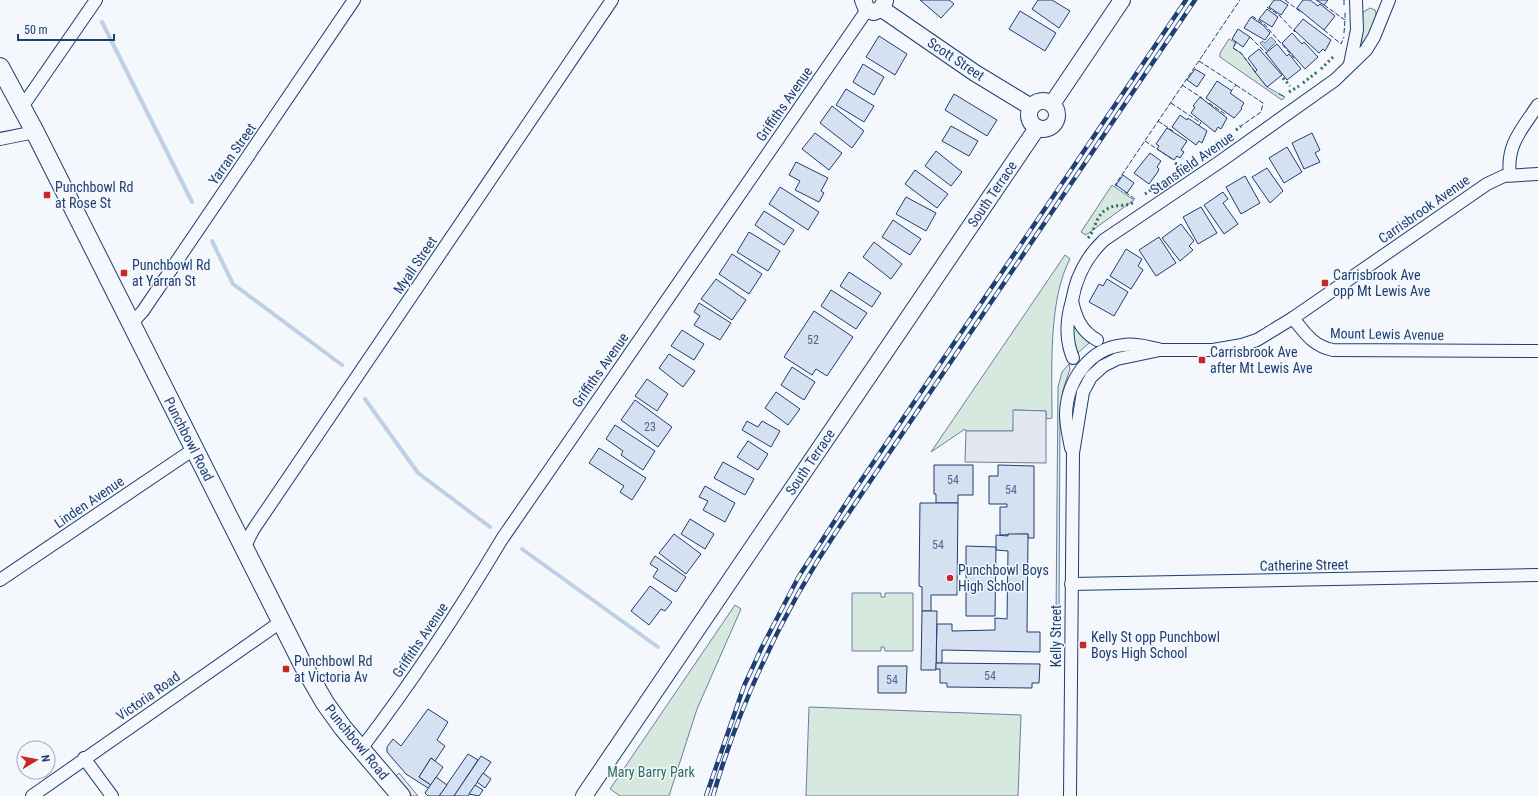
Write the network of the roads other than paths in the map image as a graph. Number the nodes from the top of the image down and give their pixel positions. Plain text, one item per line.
1 (96, 0) edge
2 (354, 0) edge
3 (612, 0) edge
4 (1122, 0) edge
5 (1356, 0) edge
6 (1389, 0) edge
7 (874, 5) edge
8 (1350, 64) junction
9 (0, 67) edge
10 (1052, 104) junction
11 (1538, 105) edge
12 (22, 107) junction
13 (1032, 107) junction
14 (1037, 128) junction
15 (35, 132) junction
16 (0, 139) edge
17 (1538, 174) edge
18 (1510, 175) junction
19 (1072, 301) junction
20 (1293, 318) junction
21 (132, 324) junction
22 (1097, 340) dead end
23 (1160, 350) junction
24 (1538, 351) edge
25 (1073, 358) dead end
26 (194, 449) junction
27 (1073, 453) junction
28 (244, 548) junction
29 (1538, 575) edge
30 (0, 580) edge
31 (1072, 584) junction
32 (282, 621) junction
33 (361, 749) junction
34 (84, 758) junction
35 (32, 796) edge
36 (112, 796) edge
37 (401, 796) edge
38 (584, 796) edge
39 (1070, 796) edge

1 - 12 street
2 - 21 street, Yarran Street
3 - 28 street, Myall Street
4 - 10 street
5 - 8 street
6 - 8 street, Stansfield Avenue
7 - 13 street, Scott Street
7 - 33 street, Griffiths Avenue
8 - 19 street, Stansfield Avenue
9 - 12 main road, Punchbowl Road
10 - 13 street
10 - 14 street
11 - 18 street
12 - 15 main road, Punchbowl Road
13 - 14 street
14 - 38 street, South Terrace
15 - 16 street
15 - 21 main road, Punchbowl Road
17 - 18 street, Carrisbrook Avenue
18 - 20 street, Carrisbrook Avenue
19 - 22 street, Stansfield Avenue
19 - 25 street, Stansfield Avenue
20 - 23 street
20 - 24 street, Mount Lewis Avenue
21 - 26 main road, Punchbowl Road
23 - 27 street, Kelly Street
23 - 27 street, Kelly Street
26 - 28 main road, Punchbowl Road
26 - 30 street, Linden Avenue
27 - 31 street, Kelly Street
28 - 32 main road, Punchbowl Road
29 - 31 street, Catherine Street
31 - 39 street, Kelly Street
32 - 33 main road, Punchbowl Road
32 - 34 street, Victoria Road
33 - 37 main road, Punchbowl Road
34 - 35 street, Victoria Road
34 - 36 street

